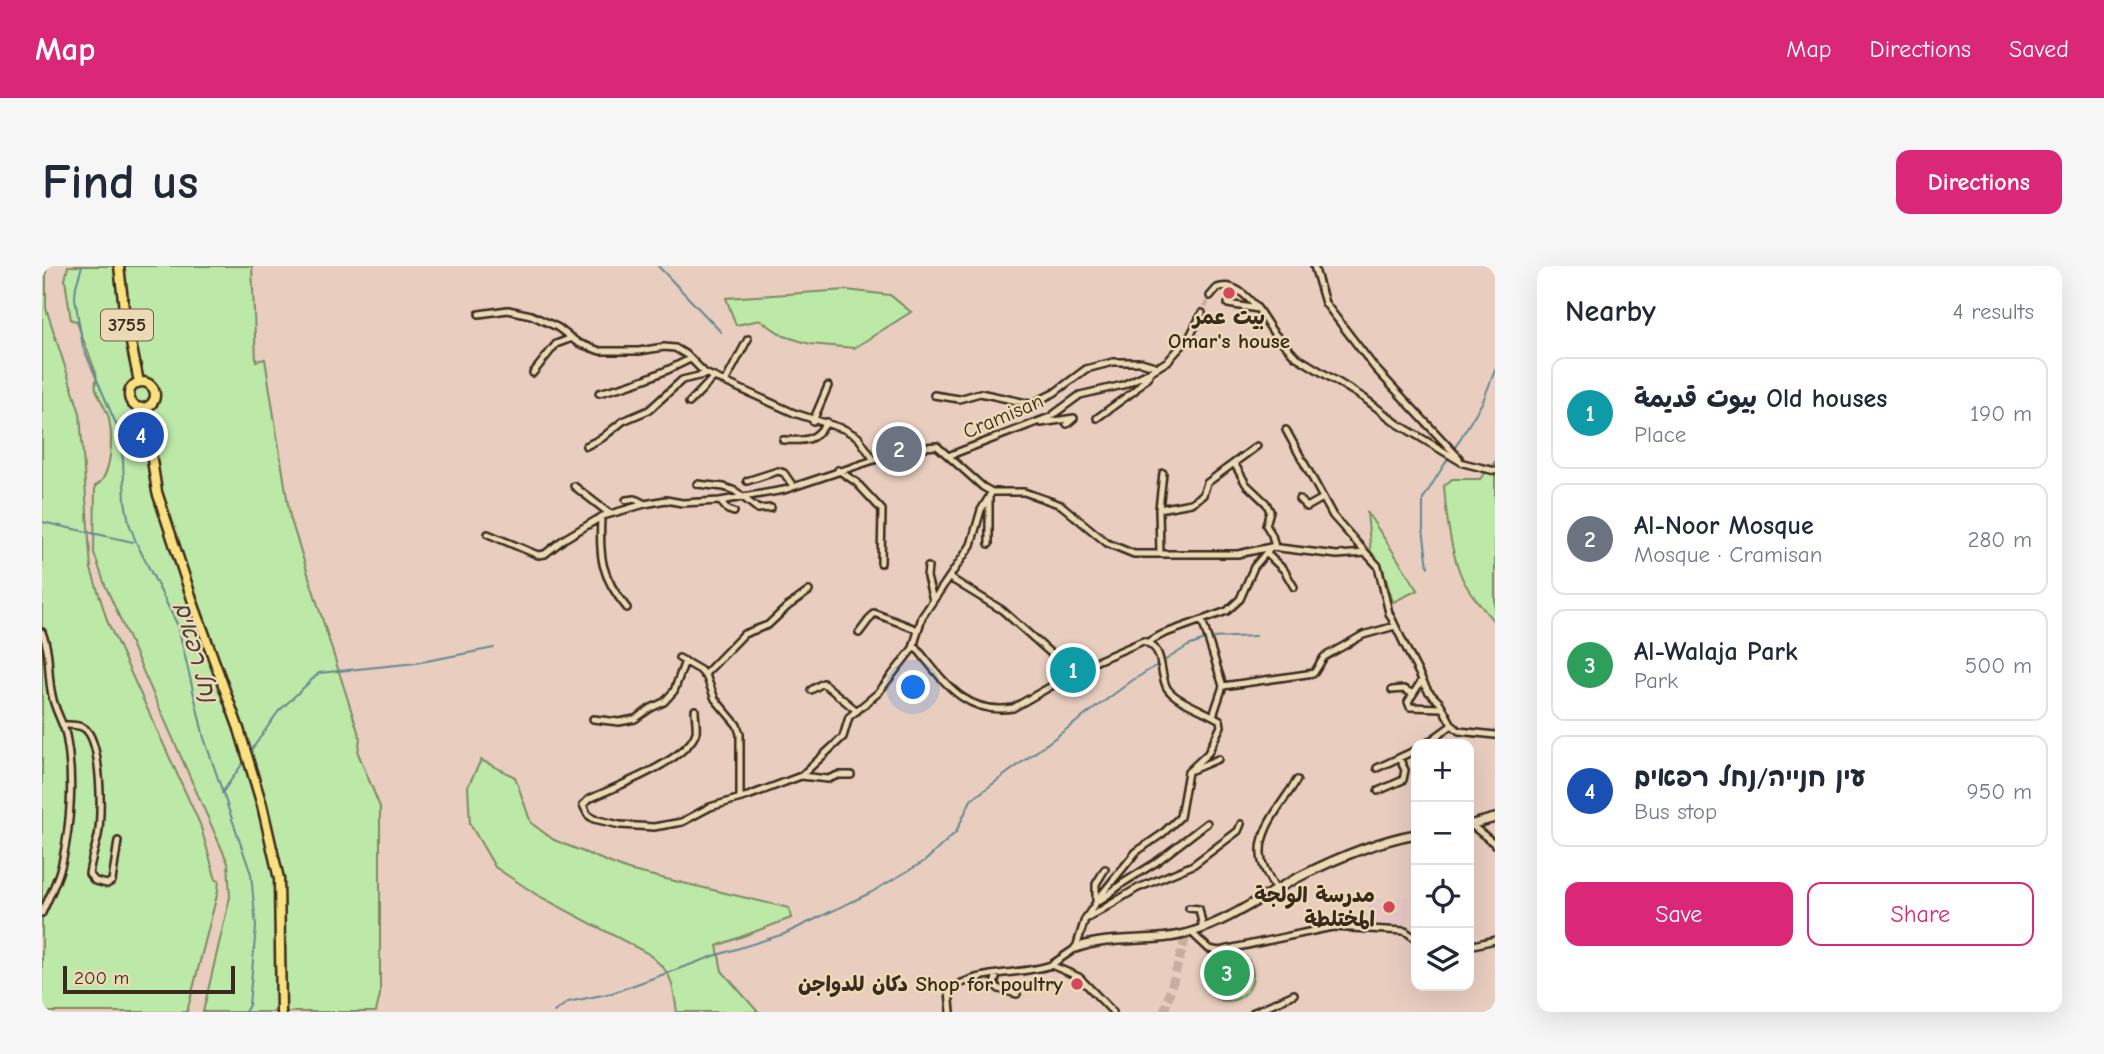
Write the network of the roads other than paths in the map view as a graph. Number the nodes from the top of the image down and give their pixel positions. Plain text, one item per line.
1 (119, 266) edge
2 (1314, 266) edge
3 (1210, 296) dead end
4 (1228, 304) dead end
5 (1258, 309) junction
6 (1202, 313) tunnel mouth
7 (479, 314) dead end
8 (572, 338) junction
9 (748, 339) dead end
10 (690, 359) junction
11 (1156, 368) junction
12 (533, 373) dead end
13 (711, 375) junction
14 (139, 382) junction
15 (725, 382) junction
16 (828, 386) dead end
17 (599, 394) dead end
18 (934, 395) dead end
19 (689, 403) dead end
20 (144, 408) junction
21 (1097, 418) dead end
22 (813, 421) junction
23 (827, 422) junction
24 (1034, 424) junction
25 (1067, 424) dead end
26 (1286, 430) dead end
27 (783, 440) dead end
28 (586, 446) dead end
29 (1257, 446) dead end
30 (948, 456) junction
31 (874, 460) junction
32 (1234, 463) junction
33 (1463, 463) junction
34 (838, 470) junction
35 (1495, 471) edge
36 (1163, 473) dead end
37 (747, 481) dead end
38 (697, 484) dead end
39 (574, 486) dead end
40 (793, 486) junction
41 (991, 494) junction
42 (743, 497) junction
43 (1324, 498) junction
44 (1300, 499) dead end
45 (626, 500) dead end
46 (720, 501) junction
47 (645, 504) junction
48 (771, 508) dead end
49 (1159, 509) junction
50 (734, 512) dead end
51 (610, 514) junction
52 (601, 518) junction
53 (488, 534) dead end
54 (989, 544) dead end
55 (1273, 547) junction
56 (1266, 553) junction
57 (1366, 553) junction
58 (1160, 554) junction
59 (881, 563) dead end
60 (928, 567) dead end
61 (950, 578) junction
62 (1294, 587) dead end
63 (809, 591) dead end
64 (933, 600) junction
65 (627, 608) dead end
66 (1202, 620) junction
67 (1395, 626) junction
68 (918, 630) junction
69 (42, 632) edge
70 (859, 633) dead end
71 (1147, 642) junction
72 (914, 645) junction
73 (1073, 673) junction
74 (704, 675) junction
75 (1422, 680) junction
76 (1223, 686) junction
77 (811, 690) dead end
78 (1392, 690) dead end
79 (1413, 694) junction
80 (1442, 708) junction
81 (695, 710) dead end
82 (857, 711) junction
83 (1213, 716) junction
84 (593, 719) dead end
85 (63, 725) junction
86 (1452, 725) junction
87 (1495, 735) edge
88 (1433, 739) edge
89 (1411, 752) edge
90 (1399, 758) junction
91 (1218, 759) dead end
92 (1377, 768) dead end
93 (1188, 772) junction
94 (851, 775) dead end
95 (801, 776) junction
96 (1297, 780) dead end
97 (1378, 791) dead end
98 (740, 797) junction
99 (1495, 818) edge
100 (1208, 823) dead end
101 (1241, 824) dead end
102 (1474, 824) edge
103 (1474, 828) edge
104 (1411, 835) edge
105 (118, 841) dead end
106 (1495, 844) edge
107 (1105, 869) dead end
108 (1276, 891) junction
109 (1095, 904) junction
110 (1189, 908) dead end
111 (42, 913) edge
112 (1085, 919) junction
113 (1203, 928) junction
114 (1191, 932) junction
115 (1411, 935) edge
116 (1495, 940) edge
117 (1474, 945) edge
118 (1076, 948) junction
119 (1051, 965) junction
120 (997, 975) junction
121 (1017, 994) dead end
122 (1294, 994) dead end
123 (281, 1012) edge
124 (951, 1012) edge
125 (1113, 1012) edge
126 (1254, 1012) edge

1 - 14 main road, 3755
2 - 33 street
3 - 5 street
4 - 5 street
5 - 33 street
6 - 11 street, Cramisan
7 - 8 street
8 - 10 street
8 - 12 street
9 - 15 street
10 - 13 street
10 - 17 street
11 - 18 street
11 - 21 street
11 - 24 street, Cramisan
13 - 15 street
13 - 19 street
13 - 28 street
14 - 20 main road, 3755
14 - 20 main road, 3755
15 - 22 street
16 - 22 street
20 - 123 main road, 3755
22 - 23 street
23 - 27 street
23 - 31 street
24 - 25 street
24 - 30 street, Cramisan
26 - 43 street
29 - 32 street
30 - 31 street
30 - 41 street
31 - 34 street
32 - 49 street
32 - 55 street
33 - 35 street
34 - 40 street
34 - 59 street
36 - 49 street
37 - 40 street
38 - 42 street
39 - 51 street
40 - 42 street
41 - 54 street
41 - 58 street
41 - 61 street
42 - 46 street
42 - 48 street
43 - 44 street
43 - 57 street
45 - 47 street
46 - 47 street
46 - 50 street
47 - 51 street
49 - 58 street
51 - 52 street
52 - 53 street
52 - 65 street
55 - 56 street
55 - 57 street
55 - 58 street
56 - 62 street
56 - 66 street
57 - 67 street
60 - 64 street
61 - 64 street
61 - 73 street
63 - 74 street
64 - 68 street
66 - 71 street
66 - 76 street
67 - 75 street
67 - 76 street
68 - 70 street
68 - 72 street
69 - 85 street
71 - 73 street
71 - 83 street
72 - 73 street
72 - 82 street
74 - 84 street
74 - 98 street
75 - 79 street
75 - 80 street
76 - 83 street
77 - 82 street
78 - 79 street
79 - 80 street
80 - 86 street
81 - 98 street
82 - 95 street
83 - 93 street
85 - 105 street
85 - 111 street
86 - 87 street
86 - 88 street
89 - 90 street
90 - 92 street
90 - 97 street
91 - 93 street
93 - 109 street
94 - 95 street
95 - 98 street
96 - 108 street
99 - 102 street
100 - 109 street
101 - 112 street
103 - 106 street
104 - 108 street
107 - 109 street
108 - 113 street
109 - 112 street
110 - 113 street
112 - 118 street
113 - 114 street
114 - 115 street
114 - 118 street
116 - 117 street
118 - 119 street
119 - 120 street
119 - 125 street
120 - 121 street
120 - 124 street
122 - 126 street

